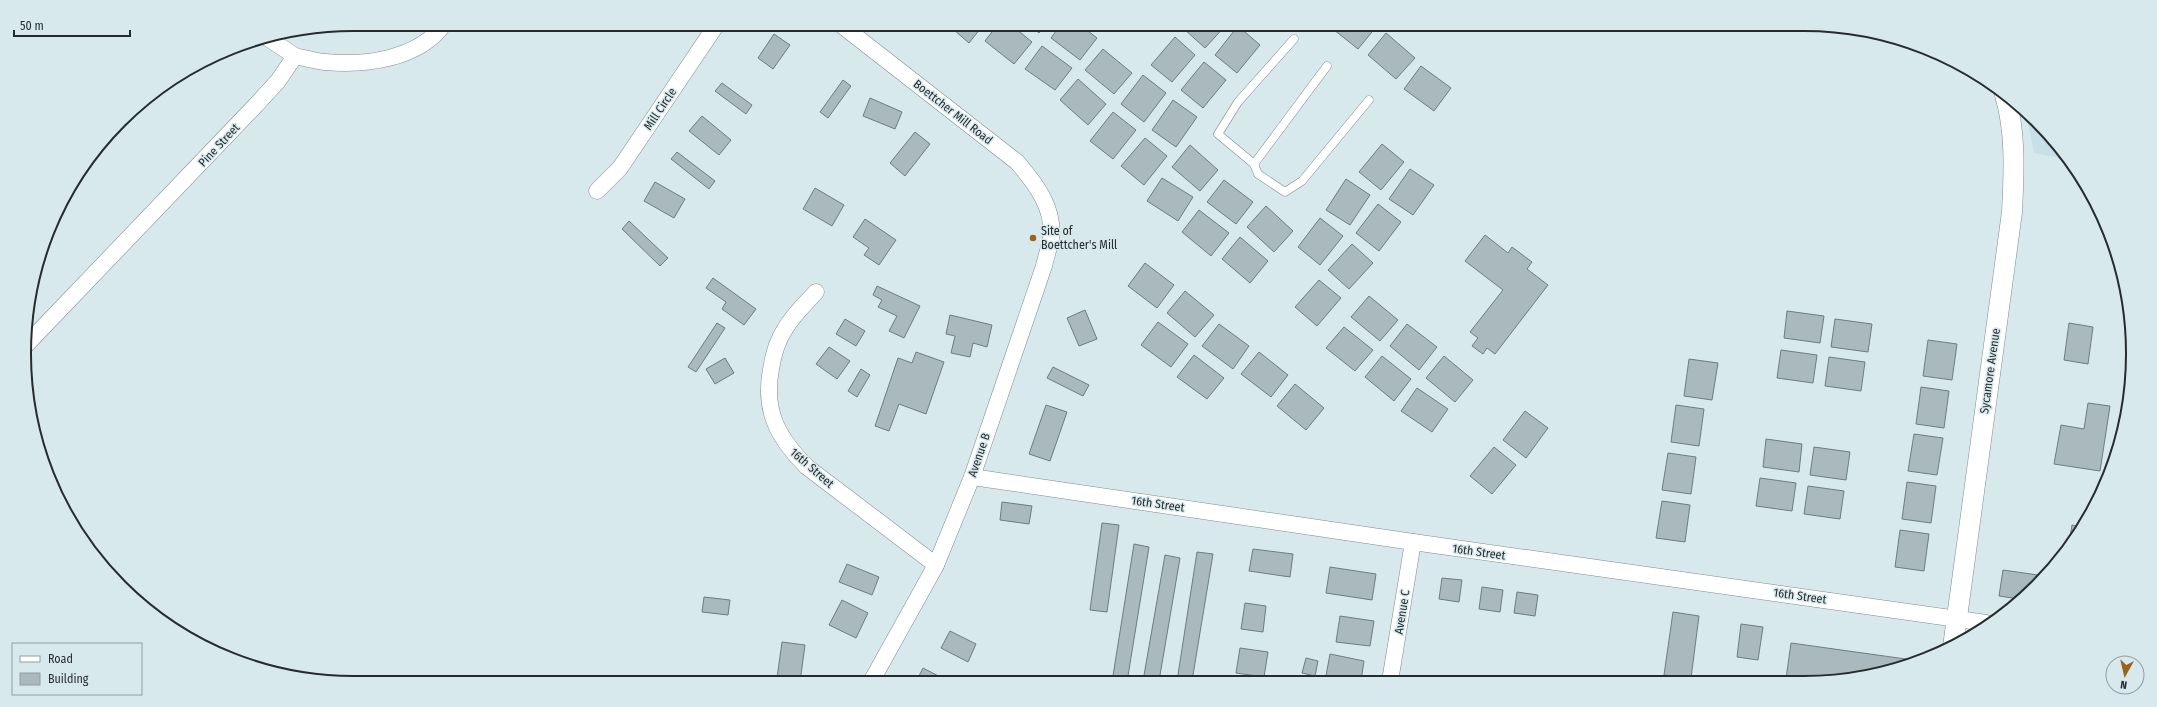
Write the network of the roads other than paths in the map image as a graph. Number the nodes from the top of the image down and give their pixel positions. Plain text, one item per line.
1 (437, 31) edge
2 (713, 31) edge
3 (849, 31) edge
4 (1294, 40) dead end
5 (273, 41) edge
6 (295, 56) junction
7 (1327, 66) dead end
8 (1369, 100) dead end
9 (2006, 103) edge
10 (1254, 164) junction
11 (597, 190) dead end
12 (1050, 215) joint
13 (816, 292) dead end
14 (32, 339) edge
15 (972, 477) junction
16 (1413, 542) junction
17 (936, 565) junction
18 (1957, 618) junction
19 (1982, 622) edge
20 (1954, 639) edge
21 (874, 676) edge
22 (1391, 676) edge

1 - 6 street
2 - 11 street, Mill Circle
3 - 12 street, Boettcher Mill Road
4 - 10 lane
5 - 6 street
6 - 14 street, Pine Street
7 - 10 lane
8 - 10 lane
9 - 18 street, Sycamore Avenue
12 - 15 street, Avenue B
13 - 17 street, 16th Street
15 - 16 street, 16th Street
15 - 17 street, Avenue B
16 - 18 street, 16th Street
16 - 22 street, Avenue C
17 - 21 street, Avenue B
18 - 19 street, 16th Street
18 - 20 street, Sycamore Avenue

